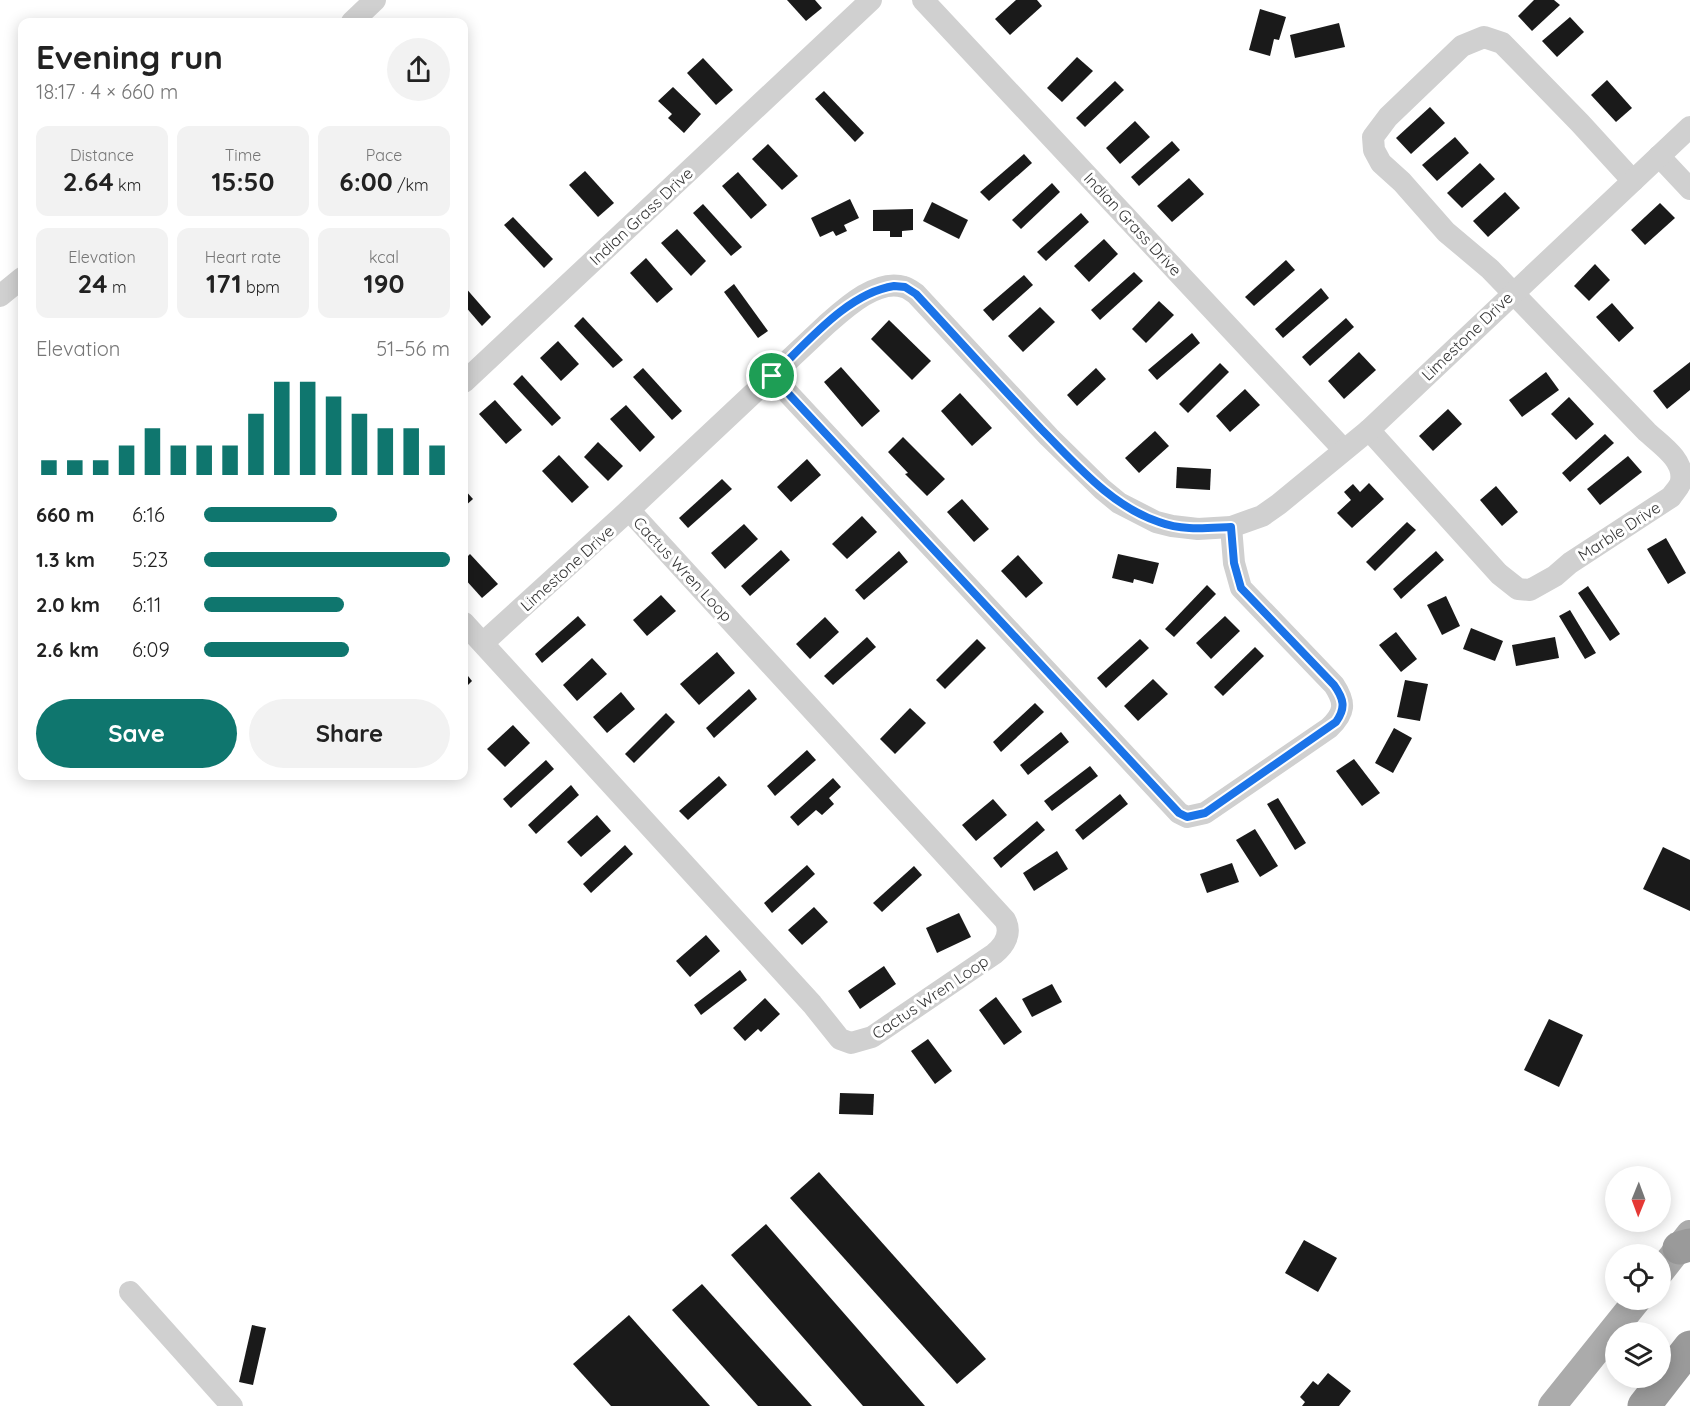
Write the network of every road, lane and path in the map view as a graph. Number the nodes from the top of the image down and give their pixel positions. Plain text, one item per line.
1 (375, 0) edge
2 (871, 0) edge
3 (923, 0) edge
4 (356, 18) edge
5 (1690, 127) edge
6 (1659, 156) junction
7 (1632, 181) junction
8 (1690, 189) edge
9 (18, 281) edge
10 (1512, 293) junction
11 (0, 296) edge
12 (772, 376) junction
13 (468, 378) edge
14 (1369, 430) junction
15 (1343, 449) junction
16 (629, 510) junction
17 (1231, 527) junction
18 (468, 627) edge
19 (483, 644) junction
20 (130, 1292) dead end
21 (1629, 1310) edge
22 (1690, 1347) edge
23 (232, 1406) edge
24 (1552, 1406) edge
25 (1644, 1406) edge

1 - 4 street
2 - 13 street, Indian Grass Drive
3 - 15 street, Indian Grass Drive
5 - 6 street, Limestone Drive
6 - 7 street, Limestone Drive
6 - 8 street
7 - 10 street, Limestone Drive
7 - 10 street
9 - 11 street
10 - 14 street, Limestone Drive
10 - 14 street, Marble Drive
12 - 16 street, Limestone Drive
12 - 17 street, Limestone Drive
12 - 17 street
14 - 15 street, Limestone Drive
15 - 17 street, Limestone Drive
16 - 19 street, Limestone Drive
16 - 19 street, Cactus Wren Loop
18 - 19 street
20 - 23 street
21 - 24 main road
22 - 25 highway

